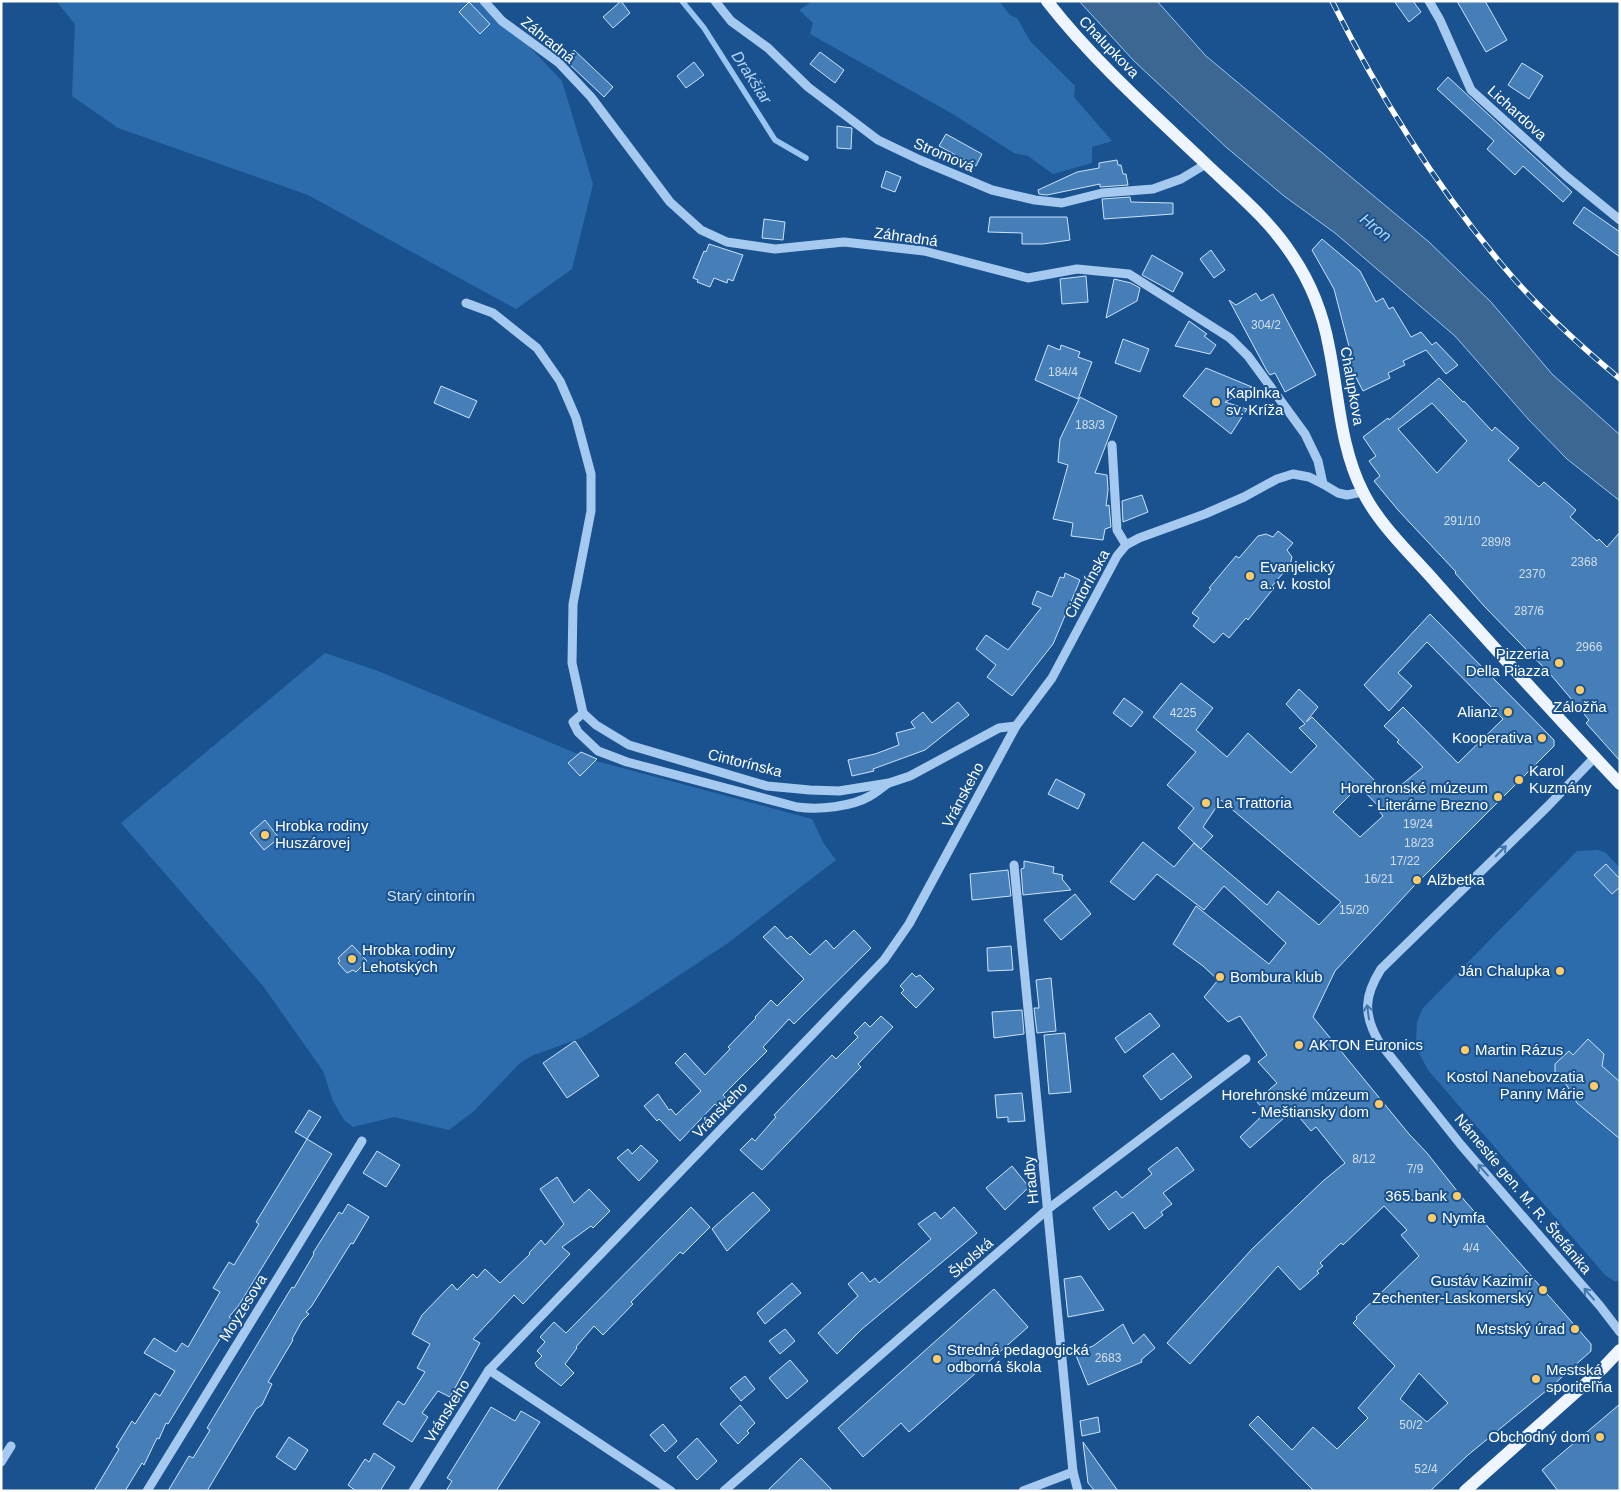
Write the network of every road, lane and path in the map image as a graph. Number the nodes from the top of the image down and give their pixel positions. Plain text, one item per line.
1 (484, 1) edge
2 (715, 1) edge
3 (1046, 1) edge
4 (1429, 1) edge
5 (1206, 164) junction
6 (1620, 220) edge
7 (466, 303) dead end
8 (1112, 445) dead end
9 (1323, 484) junction
10 (1362, 492) junction
11 (1126, 546) junction
12 (582, 713) junction
13 (1016, 726) junction
14 (1595, 757) junction
15 (889, 782) junction
16 (1620, 784) edge
17 (1014, 865) dead end
18 (1246, 1059) dead end
19 (362, 1141) dead end
20 (1048, 1209) junction
21 (1620, 1332) edge
22 (1620, 1350) edge
23 (489, 1370) junction
24 (10, 1446) dead end
25 (1, 1462) edge
26 (1073, 1472) junction
27 (147, 1491) edge
28 (413, 1491) edge
29 (671, 1491) edge
30 (724, 1491) edge
31 (1023, 1491) edge
32 (1078, 1491) edge
33 (1465, 1491) edge

1 - 9 street, Záhradná
2 - 5 street, Stromová
3 - 5 main road, Chalupkova
4 - 6 street, Lichardova
5 - 10 main road, Chalupkova
7 - 12 street
8 - 11 street
9 - 10 street, Cintorínska
9 - 11 street, Cintorínska
10 - 14 main road, Chalupkova
11 - 13 street, Cintorínska
12 - 15 street, Cintorínska
12 - 15 street
13 - 15 street, Cintorínska
13 - 23 street, Vránskeho
14 - 16 main road, Chalupkova
21 -> 14 street, Námestie gen. M. R. Štefánika
17 - 20 street, Hradby
18 - 20 street, Školská
19 - 27 street, Moyzesova
20 - 26 street, Hradby
20 - 30 street, Školská
22 - 33 main road
23 - 28 street, Vránskeho
23 - 29 street
24 - 25 street
26 - 31 street
26 - 32 street, Hradby

